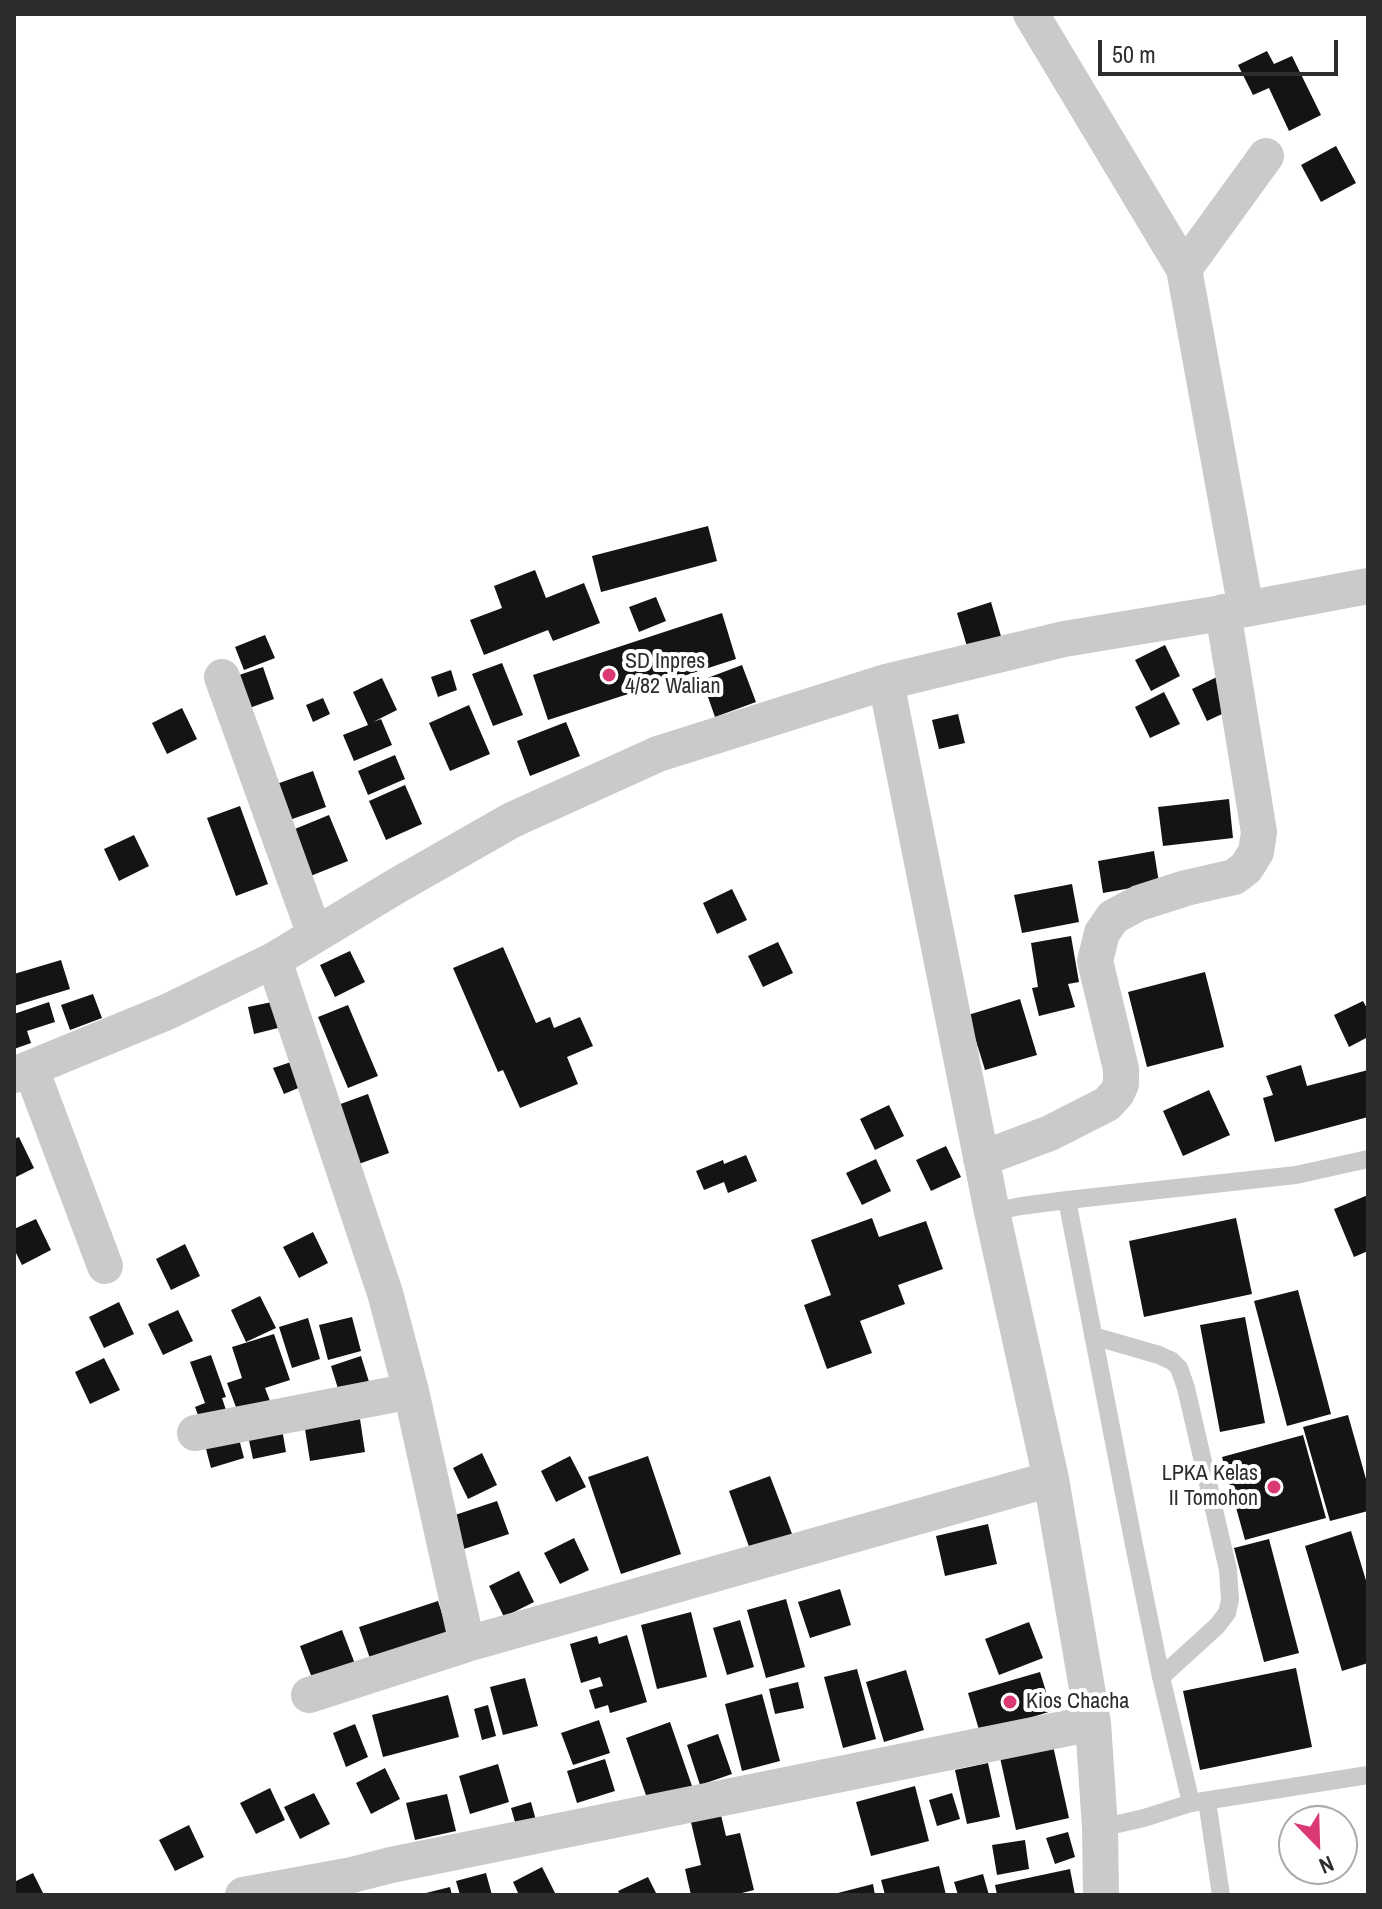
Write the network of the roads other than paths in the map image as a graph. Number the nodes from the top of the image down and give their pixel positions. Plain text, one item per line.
1 (1031, 14) edge
2 (1266, 156) dead end
3 (1184, 269) junction
4 (1368, 586) edge
5 (1234, 610) junction
6 (222, 677) dead end
7 (886, 682) junction
8 (315, 935) junction
9 (274, 960) junction
10 (22, 1072) edge
11 (981, 1159) junction
12 (1368, 1159) edge
13 (1067, 1200) junction
14 (992, 1212) junction
15 (105, 1266) dead end
16 (1093, 1336) junction
17 (411, 1391) junction
18 (195, 1433) dead end
19 (1051, 1479) junction
20 (467, 1644) junction
21 (1161, 1677) junction
22 (309, 1695) dead end
23 (1093, 1723) junction
24 (1368, 1775) edge
25 (1199, 1802) junction
26 (1100, 1828) junction
27 (243, 1895) edge
28 (1101, 1895) edge
29 (1221, 1895) edge

1 - 3 street
2 - 3 street
3 - 5 street
4 - 5 street
5 - 7 street
5 - 11 street
6 - 8 street
7 - 8 street
7 - 11 street
8 - 9 street
9 - 10 street
9 - 17 street
10 - 15 street
11 - 14 street
12 - 13 lane
13 - 14 lane
13 - 16 lane
14 - 19 street
16 - 21 lane
16 - 21 lane
17 - 18 street
17 - 20 street
19 - 20 street
19 - 23 street
20 - 22 street
21 - 25 lane
23 - 26 street
23 - 27 street
24 - 25 lane
25 - 26 lane
25 - 29 lane
26 - 28 street

